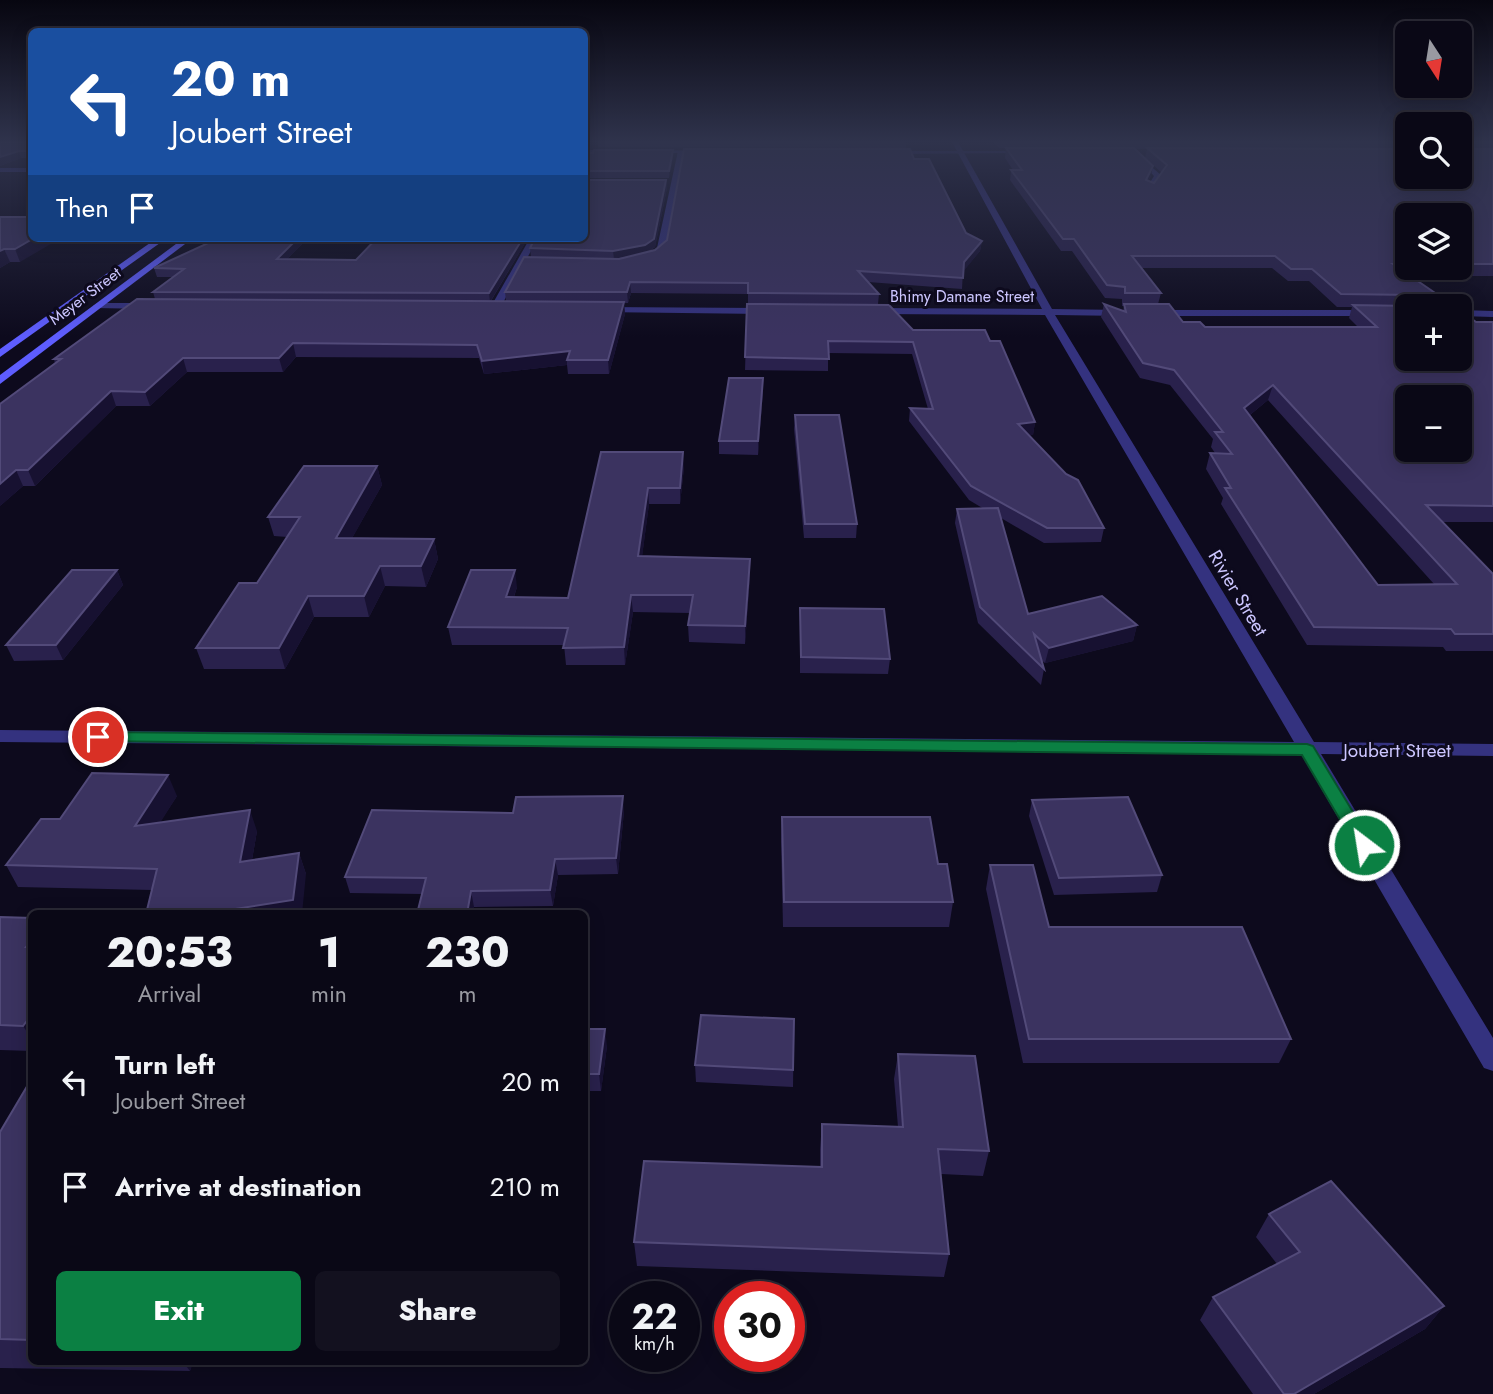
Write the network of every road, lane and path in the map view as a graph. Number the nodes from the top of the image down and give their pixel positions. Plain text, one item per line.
1 (669, 207) edge
2 (991, 207) edge
3 (157, 242) edge
4 (184, 242) edge
5 (532, 242) edge
6 (635, 261) edge
7 (520, 262) junction
8 (534, 262) edge
9 (98, 306) junction
10 (166, 306) edge
11 (481, 310) edge
12 (494, 310) junction
13 (508, 310) edge
14 (592, 310) edge
15 (786, 311) edge
16 (855, 311) edge
17 (1048, 312) junction
18 (1395, 313) edge
19 (1472, 313) edge
20 (1493, 314) edge
21 (0, 354) edge
22 (0, 381) edge
23 (0, 736) edge
24 (1307, 750) junction
25 (1493, 750) edge
26 (1493, 1060) edge

1 - 6 street
2 - 17 street, Rivier Street
3 - 21 main road
4 - 9 main road, Meyer Street
5 - 7 street
7 - 8 street
7 - 12 street
9 - 10 street
9 - 22 main road, Meyer Street
11 - 12 street
12 - 13 street
14 - 15 street
16 - 17 street, Bhimy Damane Street
17 - 18 street, Bhimy Damane Street
17 - 24 street, Rivier Street
19 - 20 street
23 - 24 street, Joubert Street
24 - 25 street, Joubert Street
24 - 26 street, Rivier Street

